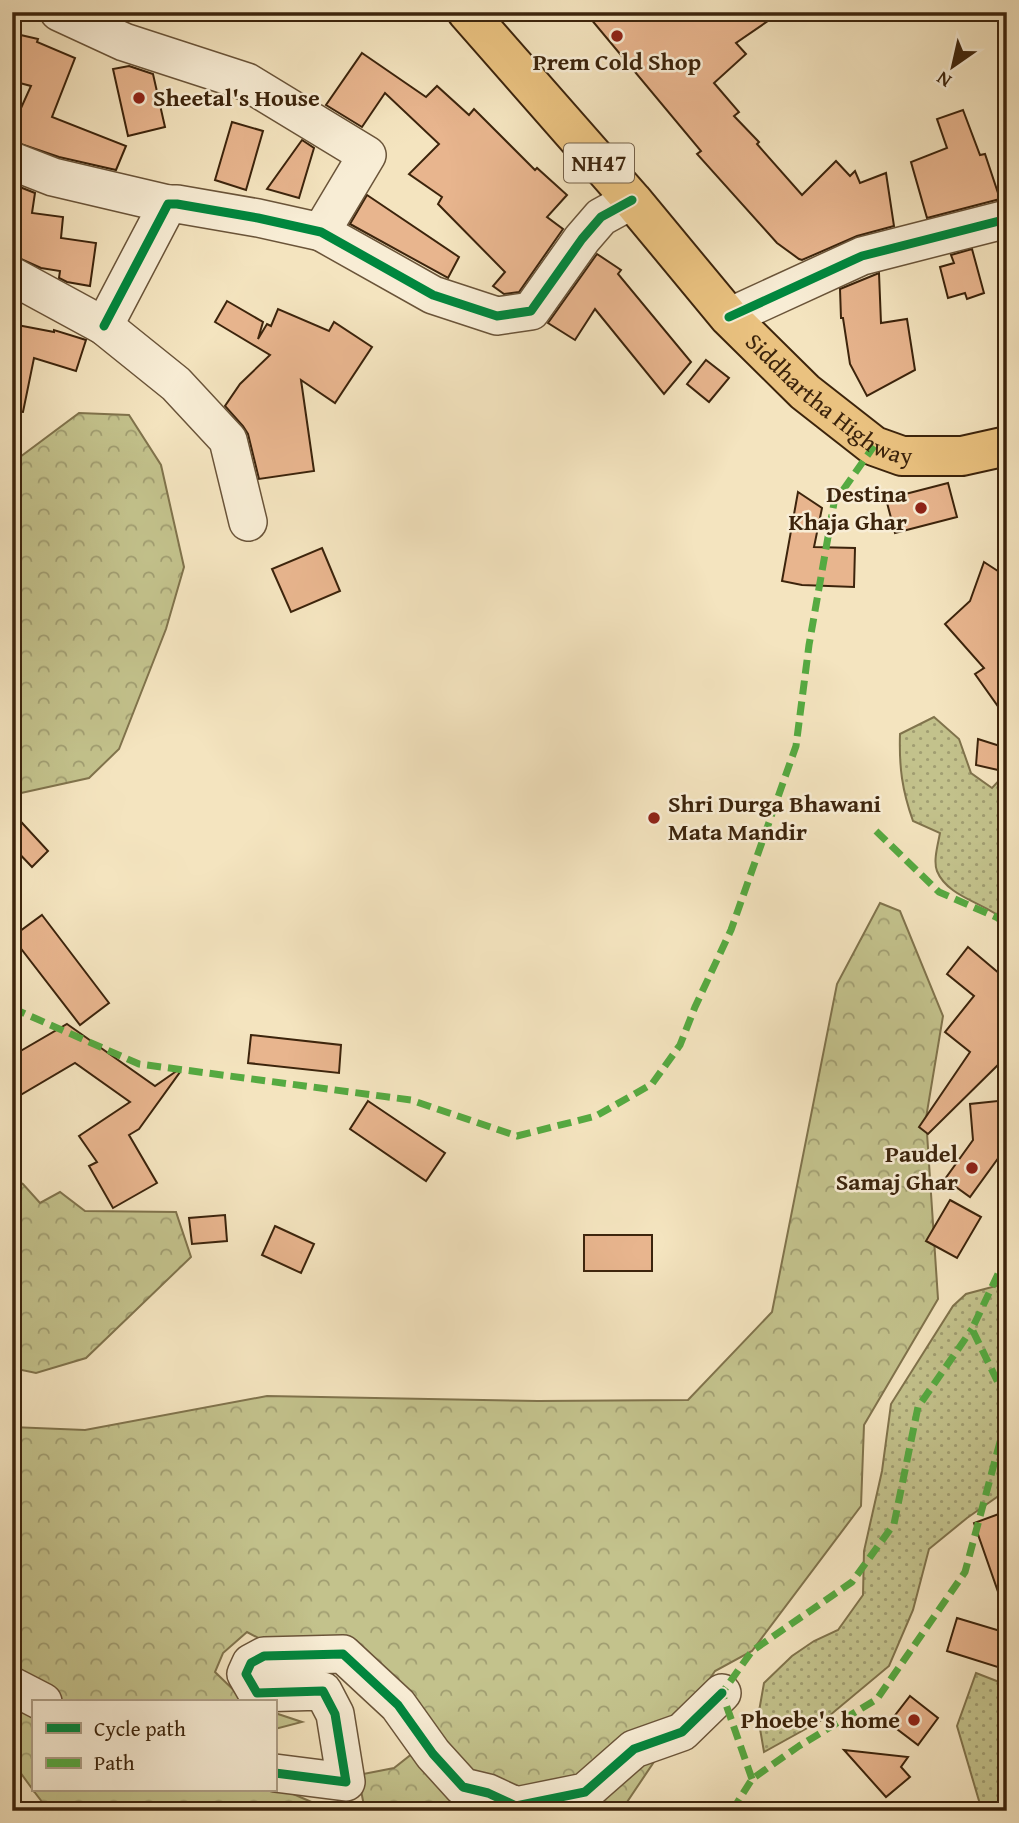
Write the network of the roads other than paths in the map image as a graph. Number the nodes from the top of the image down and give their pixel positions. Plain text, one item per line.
1 (59, 12) edge
2 (484, 19) edge
3 (12, 161) edge
4 (632, 200) junction
5 (168, 204) junction
6 (1007, 219) edge
7 (321, 232) junction
8 (12, 276) edge
9 (729, 317) junction
10 (104, 326) junction
11 (1007, 446) edge
12 (248, 522) dead end
13 (12, 1686) edge
14 (722, 1693) dead end
15 (39, 1700) edge
16 (276, 1773) edge

1 - 7 street
2 - 4 highway, Siddhartha Highway / NH47
3 - 5 street
4 - 7 street
4 - 9 highway, Siddhartha Highway / NH47
5 - 7 street
5 - 10 street
6 - 9 street
8 - 10 street
9 - 11 highway, Siddhartha Highway / NH47
10 - 12 street
13 - 15 street
14 - 16 street

